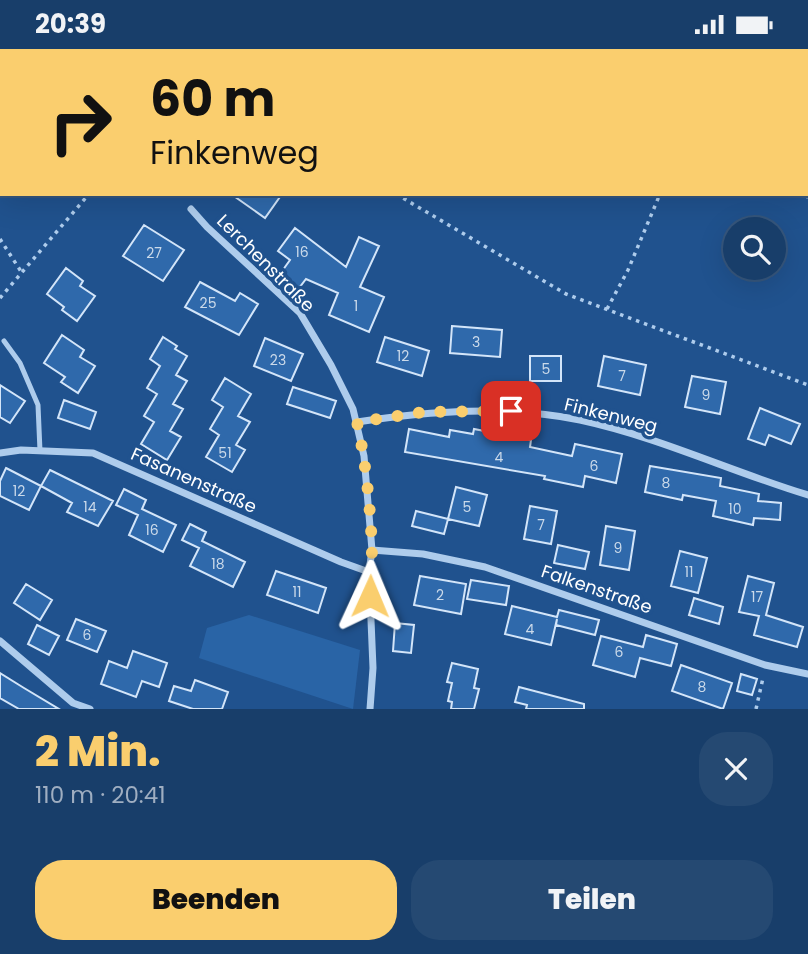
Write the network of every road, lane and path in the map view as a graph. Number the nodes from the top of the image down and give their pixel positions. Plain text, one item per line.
1 (87, 196) edge
2 (399, 196) edge
3 (659, 196) edge
4 (191, 209) dead end
5 (0, 239) edge
6 (22, 273) junction
7 (0, 298) edge
8 (607, 309) junction
9 (5, 341) dead end
10 (808, 385) edge
11 (357, 422) junction
12 (40, 451) junction
13 (0, 453) edge
14 (808, 495) edge
15 (372, 550) junction
16 (369, 572) junction
17 (0, 641) edge
18 (765, 665) junction
19 (808, 674) edge
20 (90, 709) edge
21 (370, 709) edge
22 (757, 709) edge

1 - 6 path
2 - 8 path
3 - 8 path
4 - 11 street, Lerchenstraße
5 - 6 path
6 - 7 path
8 - 10 path
9 - 12 lane
11 - 14 street, Finkenweg
11 - 15 street, Lerchenstraße
12 - 13 street, Fasanenstraße
12 - 16 street, Fasanenstraße
15 - 16 street, Lerchenstraße
15 - 18 street, Falkenstraße
16 - 21 street, Lerchenstraße
17 - 20 street
18 - 19 street, Falkenstraße
18 - 22 path

